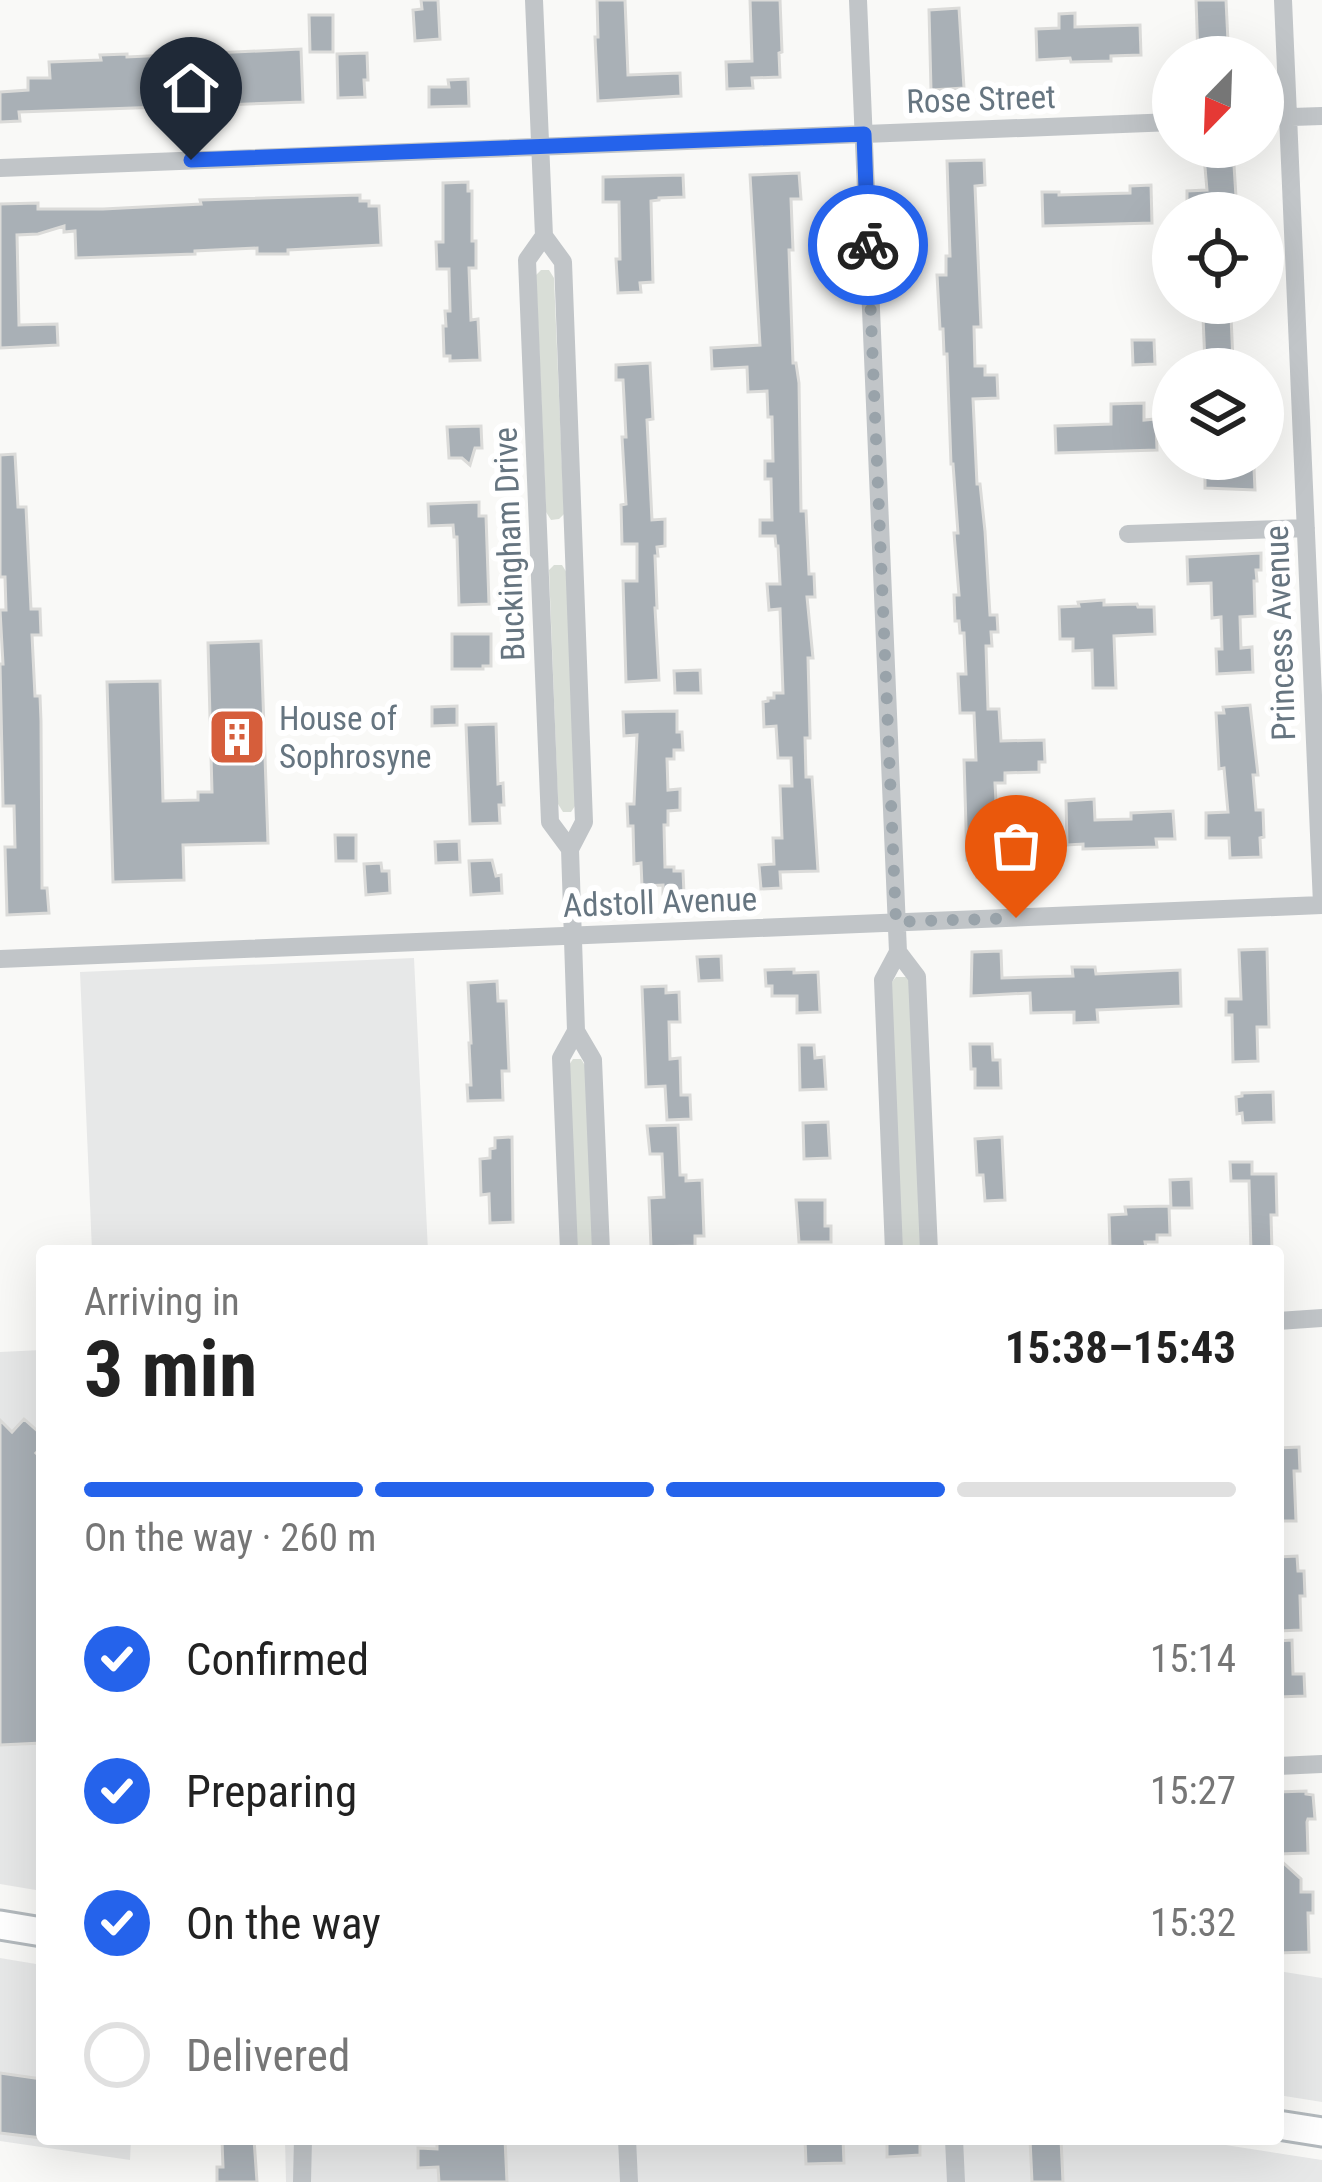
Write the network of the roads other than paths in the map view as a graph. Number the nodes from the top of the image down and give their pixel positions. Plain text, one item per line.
1 (534, 0) edge
2 (858, 0) edge
3 (1283, 0) edge
4 (1322, 116) edge
5 (1284, 117) edge
6 (1288, 117) junction
7 (1152, 123) edge
8 (864, 134) junction
9 (540, 146) junction
10 (0, 168) edge
11 (544, 236) junction
12 (1306, 528) junction
13 (1128, 534) dead end
14 (570, 849) junction
15 (1322, 904) edge
16 (896, 922) junction
17 (573, 936) junction
18 (898, 952) junction
19 (0, 959) edge
20 (576, 1031) junction
21 (569, 1245) edge
22 (602, 1245) edge
23 (894, 1245) edge
24 (929, 1245) edge
25 (1322, 1318) edge
26 (1284, 1321) edge
27 (1322, 1764) edge
28 (1284, 1766) edge
29 (0, 1925) edge
30 (36, 1931) edge
31 (1284, 2126) edge
32 (1322, 2132) edge
33 (303, 2145) edge
34 (627, 2145) edge
35 (954, 2145) edge
36 (302, 2182) edge
37 (628, 2182) edge
38 (956, 2182) edge

1 - 9 street, Buckingham Drive
2 - 8 street
3 - 6 street, Princess Avenue
4 - 6 street
5 - 6 street
6 - 12 street, Princess Avenue
7 - 8 street, Rose Street
8 - 9 street, Rose Street
8 - 16 street
9 - 10 street, Rose Street
9 - 11 street, Buckingham Drive
11 - 14 street, Buckingham Drive
11 - 14 street, Buckingham Drive
12 - 13 street
12 - 15 street, Princess Avenue
14 - 17 street, Buckingham Drive
15 - 16 street, Adstoll Avenue
16 - 17 street, Adstoll Avenue
16 - 18 street
17 - 19 street, Adstoll Avenue
17 - 20 street, Buckingham Drive
18 - 23 street
18 - 24 street
20 - 21 street, Buckingham Drive
20 - 22 street, Buckingham Drive
25 - 26 street
27 - 28 street
29 - 30 main road
31 - 32 main road
33 - 36 street
34 - 37 street
35 - 38 street

